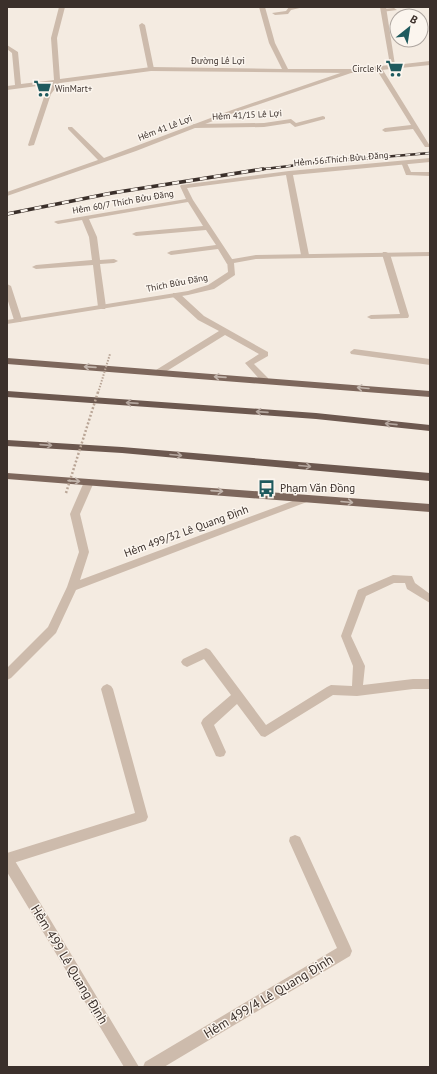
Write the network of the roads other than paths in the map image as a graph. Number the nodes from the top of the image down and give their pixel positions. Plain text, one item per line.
1 (62, 7) edge
2 (262, 7) edge
3 (301, 7) edge
4 (383, 9) edge
5 (275, 13) dead end
6 (142, 25) dead end
7 (7, 46) edge
8 (430, 63) edge
9 (378, 67) junction
10 (393, 67) junction
11 (151, 69) junction
12 (286, 70) junction
13 (352, 71) junction
14 (57, 82) junction
15 (18, 87) junction
16 (7, 88) edge
17 (323, 118) dead end
18 (194, 126) junction
19 (414, 127) junction
20 (70, 128) dead end
21 (385, 130) dead end
22 (31, 145) dead end
23 (427, 146) dead end
24 (430, 160) edge
25 (103, 161) junction
26 (404, 162) junction
27 (289, 173) junction
28 (430, 174) edge
29 (7, 194) edge
30 (190, 200) junction
31 (85, 218) junction
32 (58, 222) dead end
33 (208, 228) junction
34 (136, 234) dead end
35 (220, 247) junction
36 (170, 253) dead end
37 (386, 254) junction
38 (430, 254) edge
39 (305, 255) junction
40 (114, 261) dead end
41 (230, 262) junction
42 (97, 263) junction
43 (36, 267) dead end
44 (7, 286) edge
45 (176, 295) junction
46 (102, 307) junction
47 (370, 317) dead end
48 (18, 320) junction
49 (7, 322) edge
50 (225, 331) junction
51 (354, 352) dead end
52 (7, 361) edge
53 (430, 362) edge
54 (159, 372) junction
55 (265, 380) junction
56 (8, 393) edge
57 (430, 394) edge
58 (430, 428) edge
59 (7, 443) edge
60 (7, 476) edge
61 (430, 477) edge
62 (89, 482) junction
63 (309, 498) junction
64 (430, 508) edge
65 (72, 587) junction
66 (430, 599) edge
67 (187, 662) dead end
68 (7, 674) edge
69 (430, 684) edge
70 (107, 689) dead end
71 (357, 691) junction
72 (238, 696) junction
73 (220, 752) dead end
74 (295, 841) dead end
75 (7, 860) edge
76 (132, 1067) edge
77 (150, 1067) edge

1 - 14 street
2 - 12 street
3 - 5 street
4 - 10 street
6 - 11 street
7 - 15 street
8 - 10 street, Đường Lê Lợi
9 - 10 street, Đường Lê Lợi
9 - 13 street, Đường Lê Lợi
9 - 19 street
11 - 12 street, Đường Lê Lợi
11 - 14 street, Đường Lê Lợi
12 - 13 street, Đường Lê Lợi
13 - 18 street, Hẻm 41 Lê Lợi
14 - 15 street, Đường Lê Lợi
14 - 22 street
15 - 16 street, Đường Lê Lợi
17 - 18 street, Hẻm 41/15 Lê Lợi
18 - 25 street, Hẻm 41 Lê Lợi
19 - 21 street
19 - 23 street
20 - 25 street
24 - 26 street, Hẻm 56 Thích Bửu Đăng
25 - 29 street, Hẻm 41 Lê Lợi
26 - 27 street, Hẻm 56 Thích Bửu Đăng
26 - 28 street
27 - 30 street
27 - 39 street, Hẻm 56 Thích Bửu Đăng
30 - 31 street, Hẻm 60/7 Thích Bửu Đăng
30 - 33 street
31 - 32 street, Hẻm 60/7 Thích Bửu Đăng
31 - 42 street
33 - 34 street
33 - 35 street
35 - 36 street
35 - 41 street
37 - 38 street
37 - 39 street
37 - 47 street
39 - 41 street
40 - 42 street
41 - 45 street, Thích Bửu Đăng
42 - 43 street
42 - 46 street
44 - 48 street
45 - 46 street, Thích Bửu Đăng
45 - 50 street
46 - 48 street, Thích Bửu Đăng
48 - 49 street, Thích Bửu Đăng
50 - 54 street
50 - 55 street
51 - 53 street
54 -> 52 main road
55 -> 54 main road
57 -> 55 main road
58 -> 56 highway
59 -> 61 highway
60 -> 62 main road
62 -> 63 main road
62 - 65 street
63 -> 64 main road
63 - 65 street, Hẻm 499/32 Lê Quang Định
65 - 68 street
66 - 71 street
67 - 72 street
69 - 71 street
70 - 75 street
71 - 72 street
72 - 73 street
74 - 77 street, Hẻm 499/4 Lê Quang Định
75 - 76 street, Hẻm 499 Lê Quang Định

